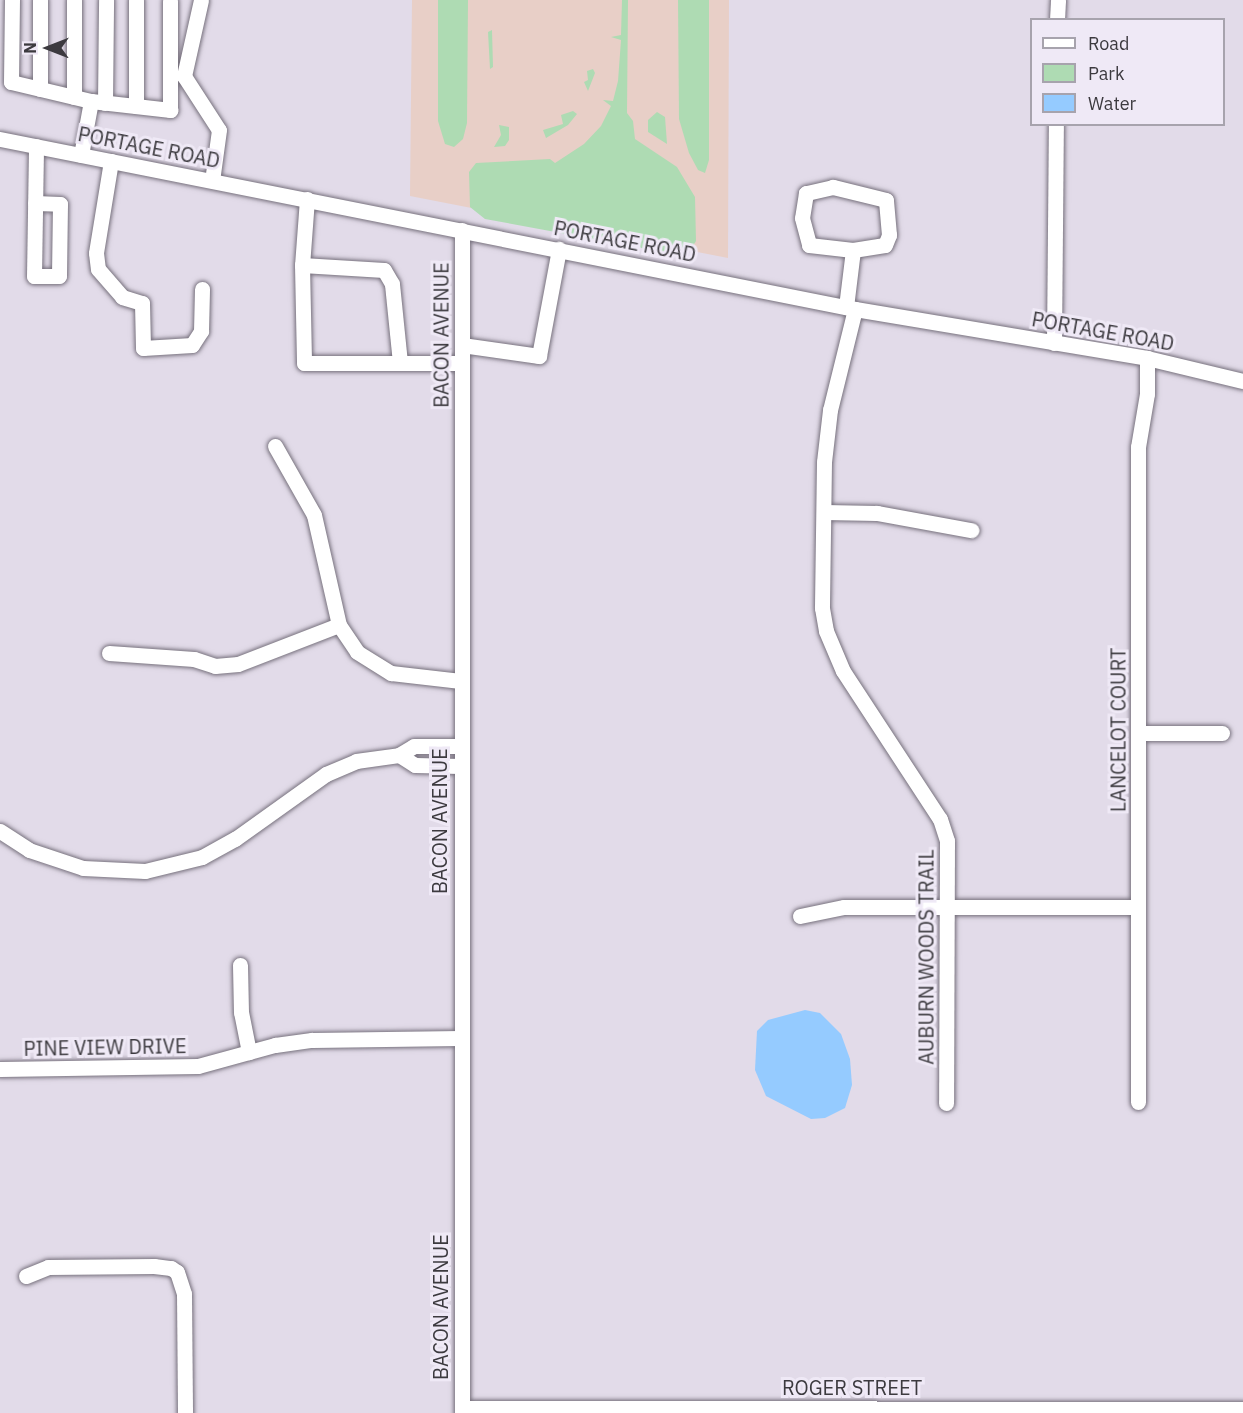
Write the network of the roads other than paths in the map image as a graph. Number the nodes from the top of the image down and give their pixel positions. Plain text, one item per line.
1 (12, 0) edge
2 (40, 0) edge
3 (74, 0) edge
4 (106, 0) edge
5 (136, 0) edge
6 (168, 0) edge
7 (201, 0) edge
8 (1058, 0) edge
9 (1057, 18) edge
10 (40, 89) junction
11 (74, 97) junction
12 (98, 102) junction
13 (136, 106) junction
14 (1056, 126) edge
15 (0, 140) edge
16 (36, 147) junction
17 (81, 155) junction
18 (111, 161) junction
19 (212, 181) junction
20 (307, 200) junction
21 (35, 203) junction
22 (462, 230) junction
23 (559, 249) junction
24 (853, 250) junction
25 (302, 265) junction
26 (202, 290) dead end
27 (850, 308) junction
28 (1054, 343) junction
29 (462, 345) junction
30 (1147, 358) junction
31 (400, 363) junction
32 (462, 363) junction
33 (1243, 381) edge
34 (275, 446) dead end
35 (824, 512) junction
36 (971, 530) dead end
37 (339, 625) junction
38 (109, 653) dead end
39 (461, 681) junction
40 (1140, 733) junction
41 (1222, 733) dead end
42 (461, 746) junction
43 (399, 755) junction
44 (460, 766) junction
45 (0, 831) edge
46 (949, 907) junction
47 (1138, 907) junction
48 (800, 916) dead end
49 (240, 965) dead end
50 (460, 1038) junction
51 (249, 1052) junction
52 (0, 1069) edge
53 (1138, 1102) dead end
54 (946, 1103) dead end
55 (26, 1276) dead end
56 (1243, 1409) edge
57 (923, 1410) edge
58 (462, 1411) edge
59 (185, 1413) edge

1 - 10 street
2 - 10 street
3 - 11 street
4 - 12 street
5 - 13 street
6 - 13 street
7 - 19 street
8 - 9 street
10 - 11 street
11 - 12 street
12 - 13 street
12 - 17 street
14 - 28 street
15 - 16 street, PORTAGE ROAD
16 - 17 street, PORTAGE ROAD
16 - 21 street
17 - 18 street, PORTAGE ROAD
18 - 19 street, PORTAGE ROAD
18 - 26 street
19 - 20 street, PORTAGE ROAD
20 - 22 street, PORTAGE ROAD
20 - 25 street
21 - 21 street
22 - 23 street, PORTAGE ROAD
22 - 29 street, BACON AVENUE
23 - 27 street, PORTAGE ROAD
23 - 29 street
24 - 24 street
24 - 27 street, AUBURN WOODS TRAIL
25 - 31 street
25 - 31 street
27 - 28 street, PORTAGE ROAD
27 - 35 street, AUBURN WOODS TRAIL
28 - 30 street, PORTAGE ROAD
29 - 32 street, BACON AVENUE
30 - 33 street, PORTAGE ROAD
30 - 40 street, LANCELOT COURT
31 - 32 street
32 - 39 street, BACON AVENUE
34 - 37 street
35 - 36 street
35 - 46 street, AUBURN WOODS TRAIL
37 - 38 street
37 - 39 street
39 - 42 street, BACON AVENUE
40 - 41 street
40 - 47 street, LANCELOT COURT
42 - 43 street
42 - 44 street, BACON AVENUE
43 - 44 street
43 - 45 street
44 - 50 street, BACON AVENUE
46 - 47 street
46 - 48 street
46 - 54 street, AUBURN WOODS TRAIL
47 - 53 street, LANCELOT COURT
49 - 51 street
50 - 51 street, PINE VIEW DRIVE
50 - 58 street, BACON AVENUE
51 - 52 street, PINE VIEW DRIVE
55 - 59 street
56 - 57 street, ROGER STREET
57 - 58 street, ROGER STREET

